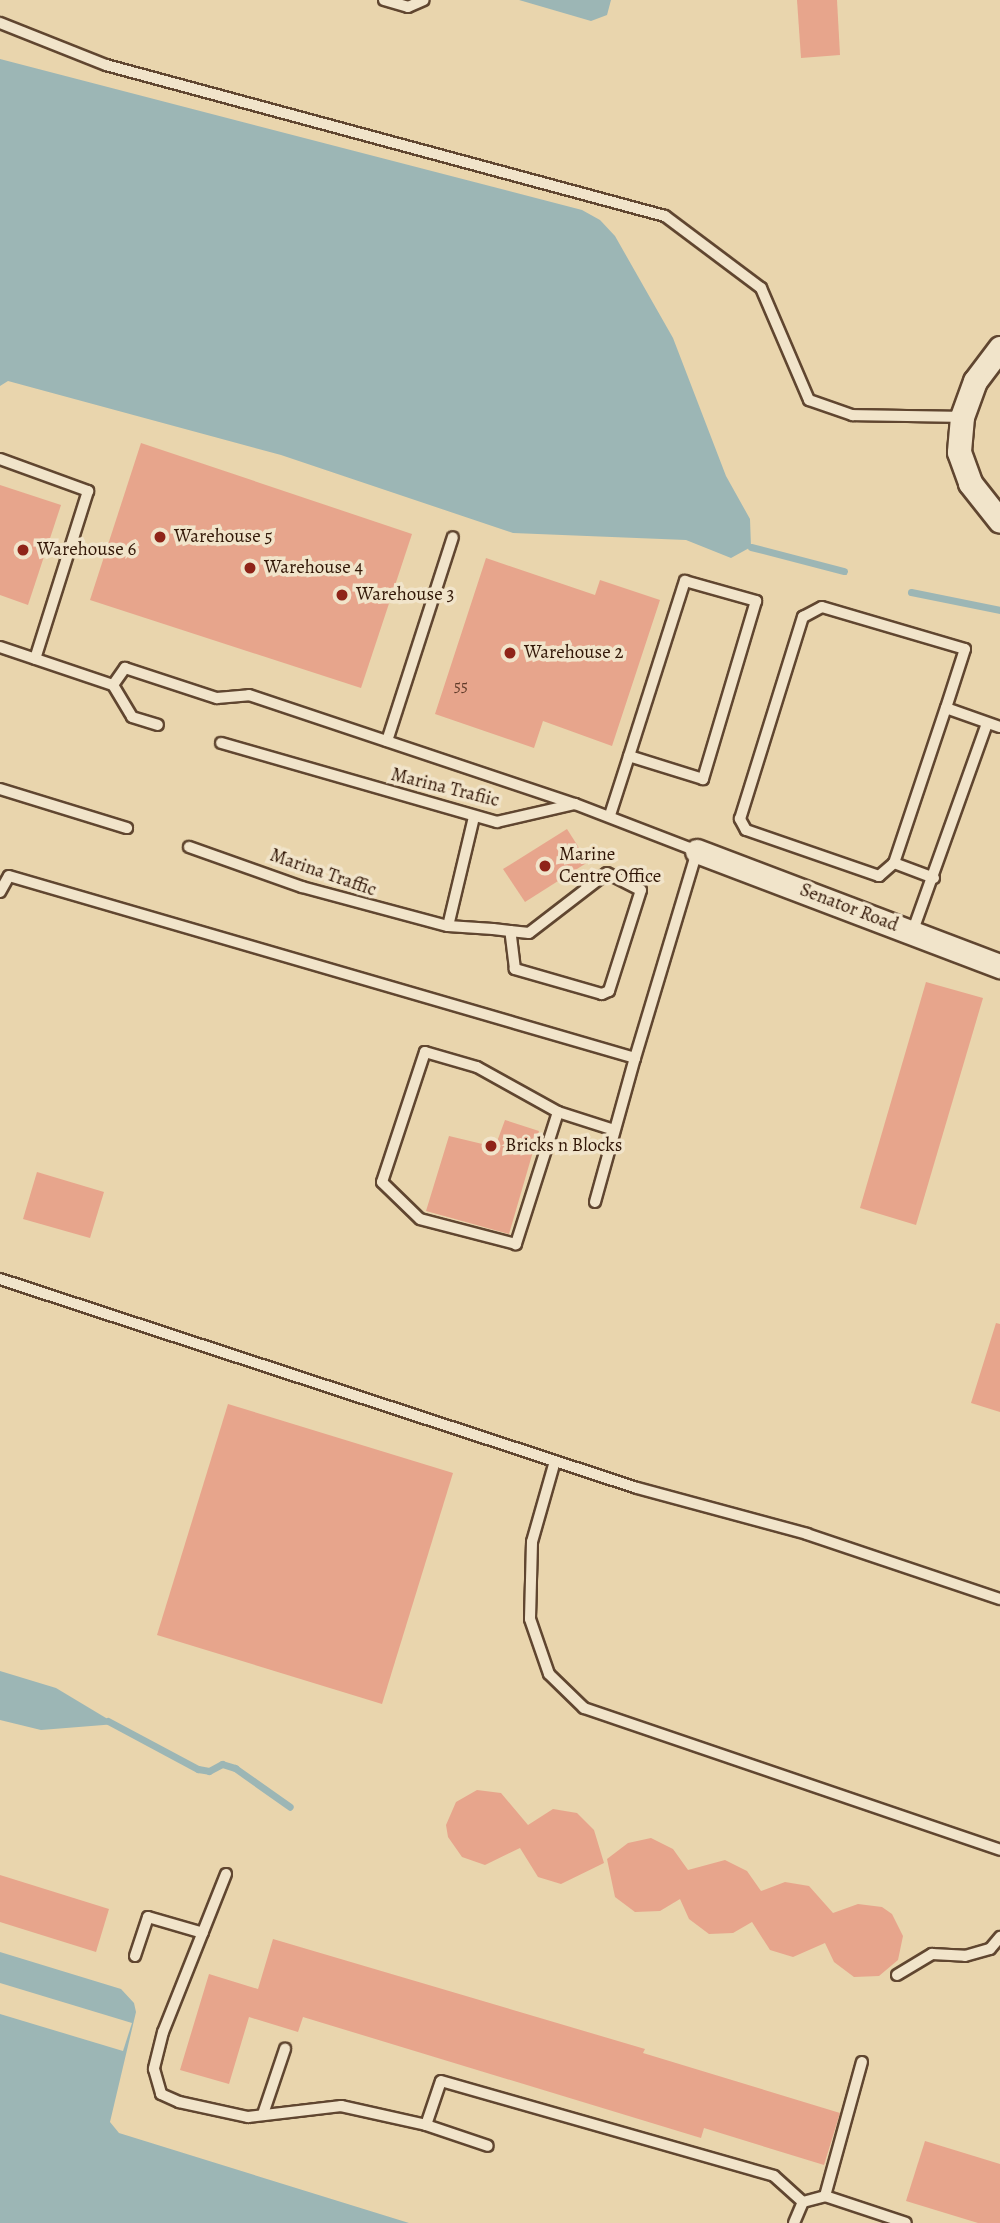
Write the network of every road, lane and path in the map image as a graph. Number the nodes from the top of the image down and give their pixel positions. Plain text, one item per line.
1 (384, 0) edge
2 (424, 0) edge
3 (0, 23) edge
4 (1000, 348) edge
5 (962, 417) junction
6 (0, 459) edge
7 (1000, 522) edge
8 (453, 537) dead end
9 (0, 647) edge
10 (35, 659) junction
11 (113, 685) junction
12 (946, 708) junction
13 (987, 724) junction
14 (158, 725) dead end
15 (1000, 727) edge
16 (387, 741) junction
17 (221, 743) dead end
18 (629, 756) junction
19 (0, 789) edge
20 (575, 804) junction
21 (610, 815) junction
22 (474, 817) junction
23 (127, 828) dead end
24 (188, 847) dead end
25 (697, 851) junction
26 (894, 863) junction
27 (934, 878) junction
28 (0, 892) edge
29 (447, 926) junction
30 (510, 931) junction
31 (912, 933) junction
32 (1000, 966) edge
33 (635, 1058) junction
34 (558, 1112) junction
35 (614, 1130) junction
36 (595, 1202) dead end
37 (0, 1279) edge
38 (555, 1461) junction
39 (1000, 1599) edge
40 (1000, 1850) edge
41 (226, 1874) dead end
42 (203, 1933) junction
43 (1000, 1937) edge
44 (995, 1951) edge
45 (135, 1956) dead end
46 (897, 1975) dead end
47 (285, 2049) dead end
48 (862, 2062) dead end
49 (263, 2114) junction
50 (426, 2125) junction
51 (488, 2146) dead end
52 (825, 2196) junction
53 (803, 2202) junction
54 (794, 2223) edge
55 (906, 2223) edge

1 - 2 lane
3 - 5 lane
4 - 5 street
5 - 7 street
6 - 10 lane
8 - 16 lane
9 - 10 lane
10 - 11 lane
11 - 14 lane
11 - 16 lane
12 - 13 lane
12 - 26 lane
12 - 26 lane
13 - 15 lane
13 - 27 lane
16 - 20 lane
17 - 22 lane, Marina Trafiic
18 - 18 lane
18 - 21 lane
19 - 23 lane
20 - 21 lane
20 - 22 lane, Marina Trafiic
21 - 25 lane
22 - 29 lane
24 - 29 lane, Marina Traffic
25 - 31 street, Senator Road
25 - 33 lane
26 - 27 lane
27 - 31 lane
28 - 33 lane
29 - 30 lane
30 - 30 lane
31 - 32 street, Senator Road
33 - 35 lane
34 - 34 lane
34 - 35 lane
35 - 36 lane
37 - 38 lane
38 - 39 lane
38 - 40 lane
41 - 42 lane
42 - 45 lane
42 - 49 lane
43 - 44 lane
44 - 46 lane
47 - 49 lane
48 - 52 lane
49 - 50 lane
50 - 51 lane
50 - 53 lane
52 - 53 lane
52 - 55 lane
53 - 54 lane

